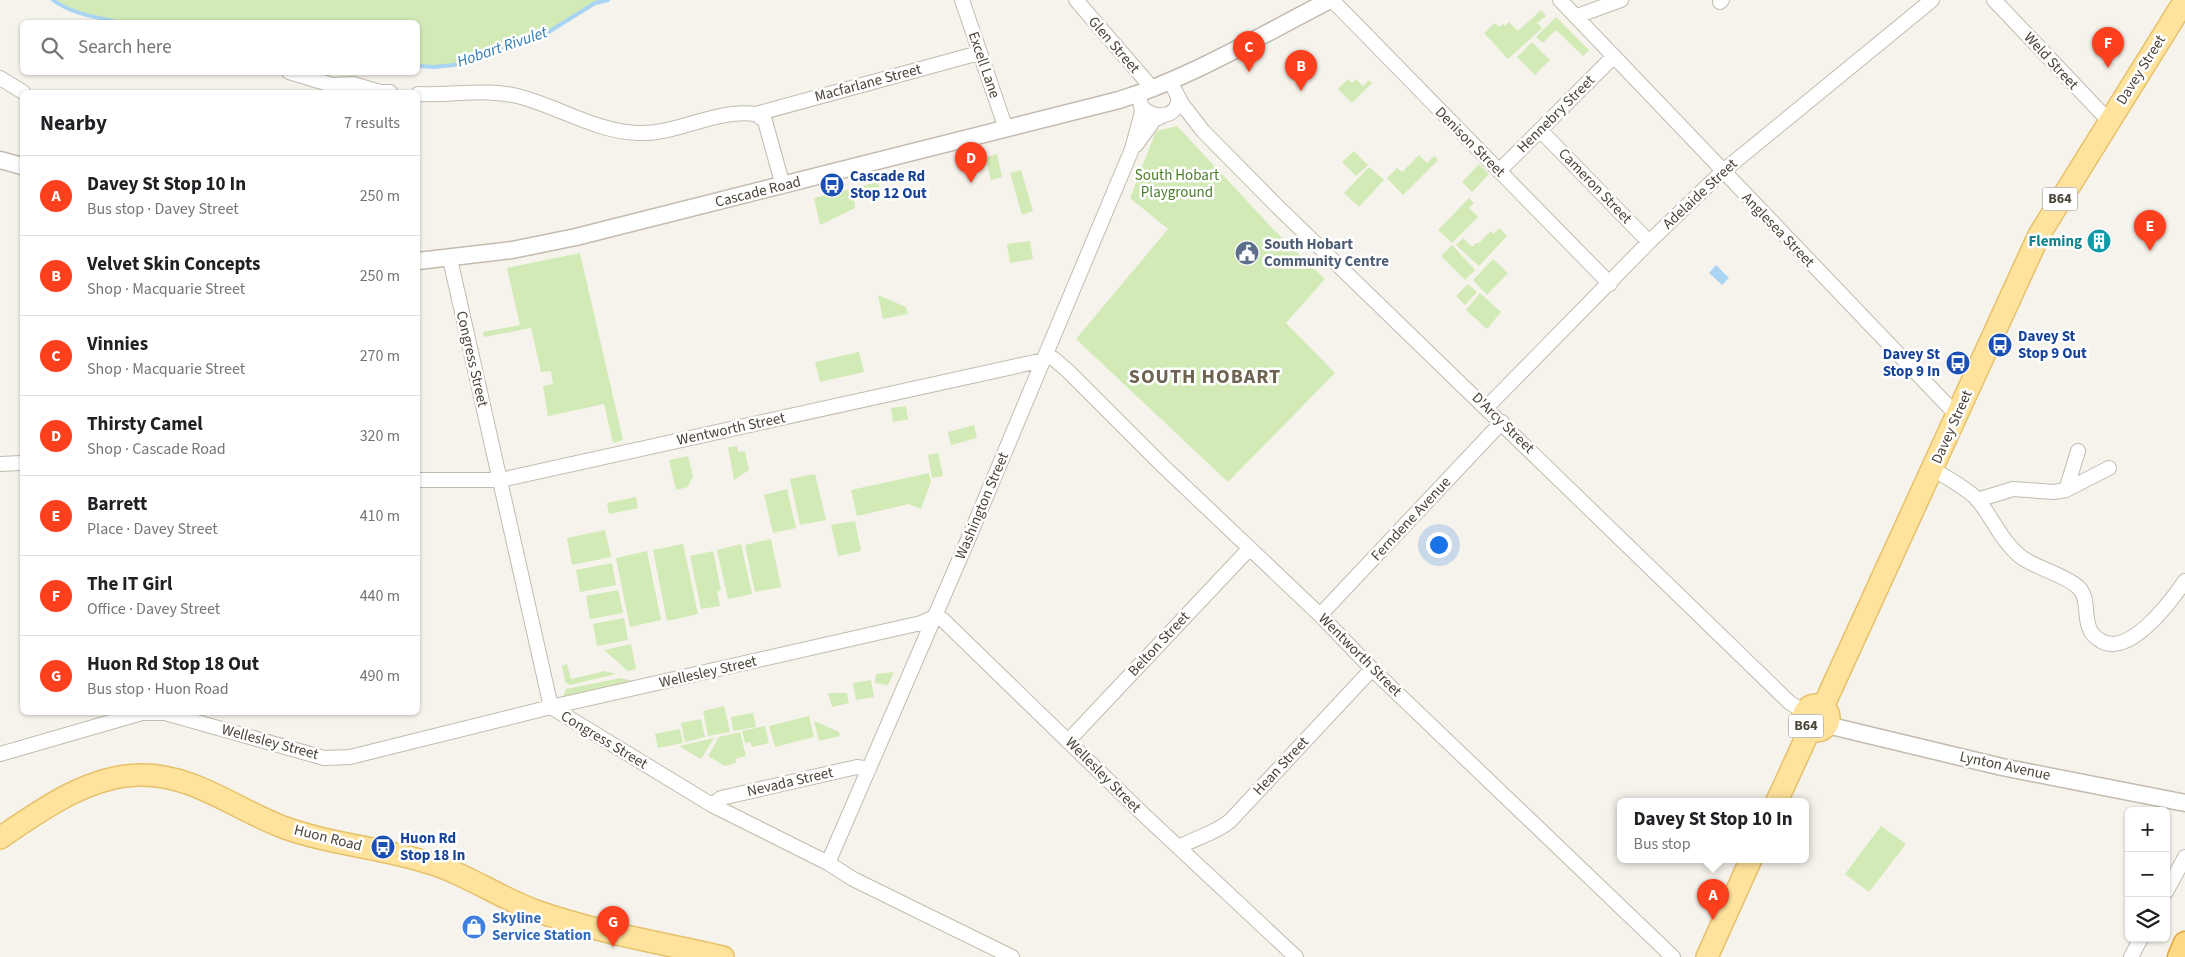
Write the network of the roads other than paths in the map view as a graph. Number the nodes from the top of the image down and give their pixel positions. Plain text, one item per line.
1 (962, 0) edge
2 (1076, 0) edge
3 (1331, 0) edge
4 (1560, 0) edge
5 (1621, 0) edge
6 (1932, 0) edge
7 (1994, 0) edge
8 (2185, 0) edge
9 (1577, 16) junction
10 (979, 53) junction
11 (1614, 56) junction
12 (299, 75) edge
13 (0, 78) edge
14 (1170, 81) junction
15 (20, 90) edge
16 (381, 90) edge
17 (420, 94) edge
18 (1144, 97) junction
19 (1178, 97) junction
20 (756, 114) junction
21 (1163, 116) junction
22 (2109, 121) junction
23 (1006, 129) junction
24 (1540, 130) junction
25 (1203, 131) junction
26 (1132, 149) junction
27 (0, 160) edge
28 (20, 165) edge
29 (1499, 171) junction
30 (1722, 172) junction
31 (783, 186) junction
32 (1649, 242) junction
33 (450, 259) junction
34 (420, 261) edge
35 (1610, 284) junction
36 (1045, 358) junction
37 (1487, 407) junction
38 (1959, 412) junction
39 (1502, 422) junction
40 (2078, 451) dead end
41 (20, 463) edge
42 (0, 464) edge
43 (2109, 468) dead end
44 (1933, 469) junction
45 (420, 480) edge
46 (500, 480) junction
47 (2066, 490) junction
48 (1977, 500) junction
49 (1249, 548) junction
50 (2185, 581) edge
51 (1320, 615) junction
52 (934, 617) junction
53 (1372, 669) junction
54 (551, 708) junction
55 (135, 715) edge
56 (172, 715) edge
57 (1816, 718) junction
58 (1068, 740) junction
59 (0, 754) edge
60 (869, 769) junction
61 (1779, 798) edge
62 (2185, 803) edge
63 (712, 805) junction
64 (0, 838) edge
65 (1178, 846) junction
66 (2185, 857) edge
67 (828, 862) junction
68 (1749, 863) edge
69 (2170, 885) edge
70 (2139, 942) edge
71 (2185, 943) edge
72 (723, 957) edge
73 (1012, 957) edge
74 (1296, 957) edge
75 (1673, 957) edge
76 (1707, 957) edge
77 (2131, 957) edge
78 (2179, 957) edge

1 - 10 street, Excell Lane
2 - 18 street, Glen Street
3 - 14 street, Cascade Road
3 - 29 street, Denison Street
4 - 9 street, Anglesea Street
5 - 9 street
6 - 30 street, Adelaide Street
7 - 22 street, Weld Street
8 - 22 main road, Davey Street / B64
9 - 11 street, Anglesea Street
10 - 20 street, Macfarlane Street
10 - 23 street, Excell Lane
11 - 24 street, Hennebry Street
11 - 30 street, Anglesea Street
12 - 16 street
13 - 15 street
14 - 18 street, Cascade Road
14 - 19 street, D'Arcy Street
17 - 20 street, Macfarlane Street
18 - 21 street
18 - 23 street, Cascade Road
18 - 26 street, Washington Street
19 - 21 street
19 - 25 street, D'Arcy Street
20 - 31 street
21 - 25 street, D'Arcy Street
21 - 26 street, Washington Street
22 - 38 main road, Davey Street / B64
23 - 31 street, Cascade Road
24 - 29 street, Hennebry Street
24 - 32 street, Cameron Street
25 - 37 street, D'Arcy Street
26 - 36 street, Washington Street
27 - 28 street
29 - 35 street, Denison Street
30 - 32 street, Adelaide Street
30 - 38 street, Anglesea Street
31 - 33 street, Cascade Road
32 - 35 street, Adelaide Street
33 - 34 street, Cascade Road
33 - 46 street, Congress Street
35 - 37 street, Adelaide Street
36 - 46 street, Wentworth Street
36 - 49 street, Wentworth Street
36 - 52 street, Washington Street
37 - 39 street, D'Arcy Street
38 - 44 main road, Davey Street / B64
39 - 51 street, Ferndene Avenue
39 - 57 street, D'Arcy Street
40 - 47 street
41 - 42 street
43 - 47 street
44 - 48 street
44 - 57 main road, Davey Street / B64
45 - 46 street, Wentworth Street
46 - 54 street, Congress Street
47 - 48 street
48 - 50 street
49 - 51 street, Wentworth Street
49 - 58 street, Belton Street
51 - 53 street, Wentworth Street
52 - 54 street, Wellesley Street
52 - 58 street, Wellesley Street
52 - 60 street, Washington Street
53 - 65 street, Hean Street
53 - 75 street, Wentworth Street
54 - 56 street, Wellesley Street
54 - 63 street, Congress Street
55 - 59 street, Wellesley Street
57 - 61 main road, Davey Street / B64
57 - 62 street, Lynton Avenue
58 - 65 street, Wellesley Street
60 - 63 street, Nevada Street
60 - 67 street, Washington Street
63 - 67 street, Congress Street
64 - 72 main road, Huon Road
65 - 74 street, Wellesley Street
66 - 69 street
67 - 73 street, Congress Street
68 - 76 main road
70 - 77 street
71 - 78 highway

